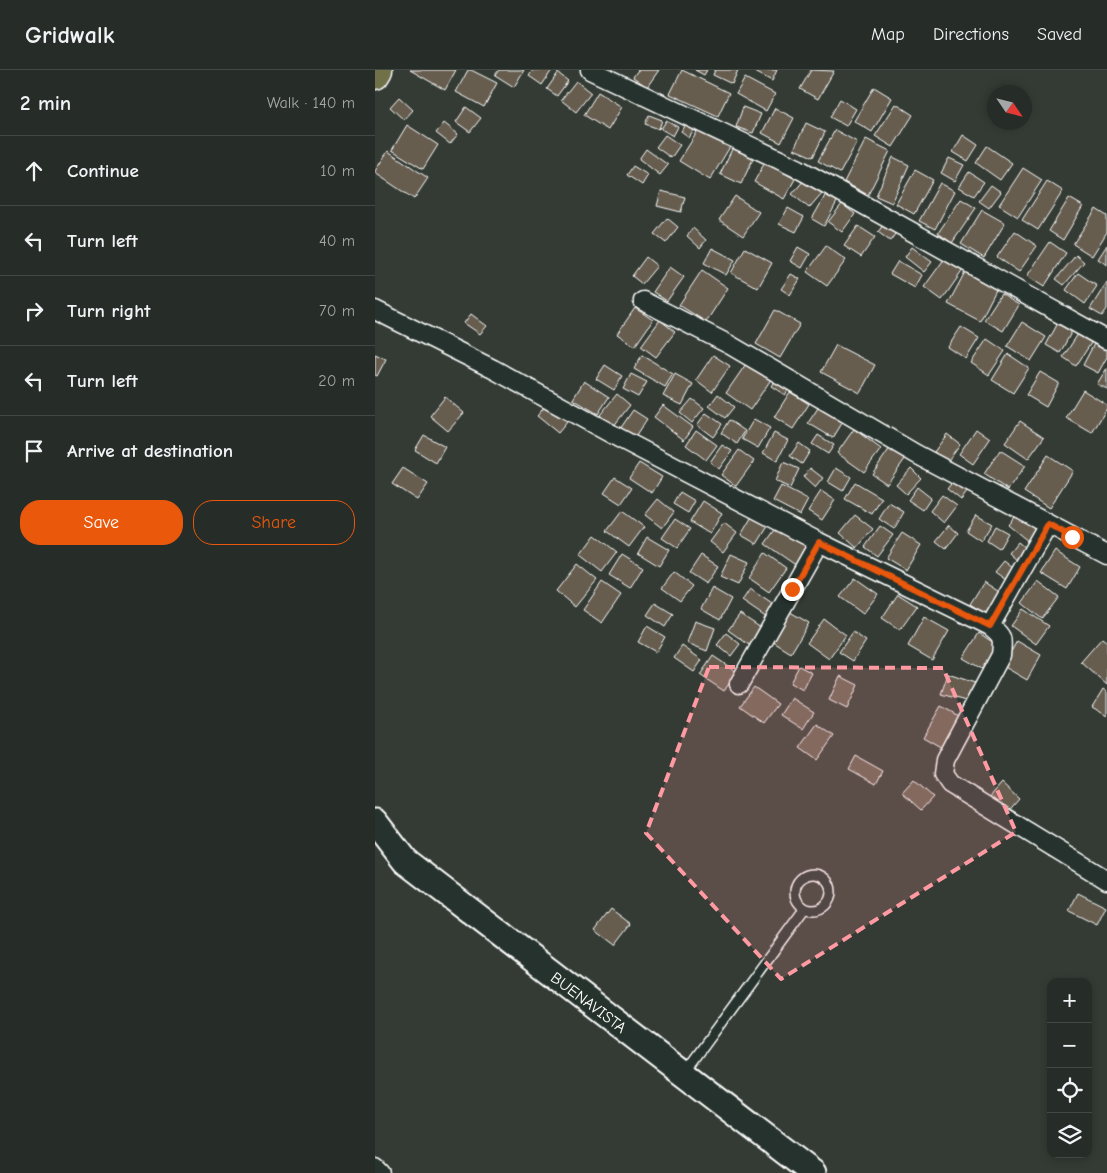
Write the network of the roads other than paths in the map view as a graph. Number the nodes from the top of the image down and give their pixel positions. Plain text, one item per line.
1 (378, 70) edge
2 (590, 70) edge
3 (375, 74) edge
4 (643, 301) dead end
5 (375, 310) edge
6 (1107, 340) edge
7 (1048, 524) junction
8 (819, 542) junction
9 (1107, 555) edge
10 (990, 626) junction
11 (739, 684) dead end
12 (375, 822) edge
13 (1107, 880) edge
14 (805, 908) junction
15 (683, 1074) junction
16 (375, 1168) edge
17 (380, 1173) edge
18 (813, 1173) edge

1 - 3 main road
2 - 6 street
4 - 7 street
5 - 8 street
7 - 9 street
7 - 10 street
8 - 10 street
8 - 11 street
10 - 13 street
12 - 15 street, BUENAVISTA
14 - 14 lane
14 - 15 lane
15 - 18 street, BUENAVISTA
16 - 17 street

